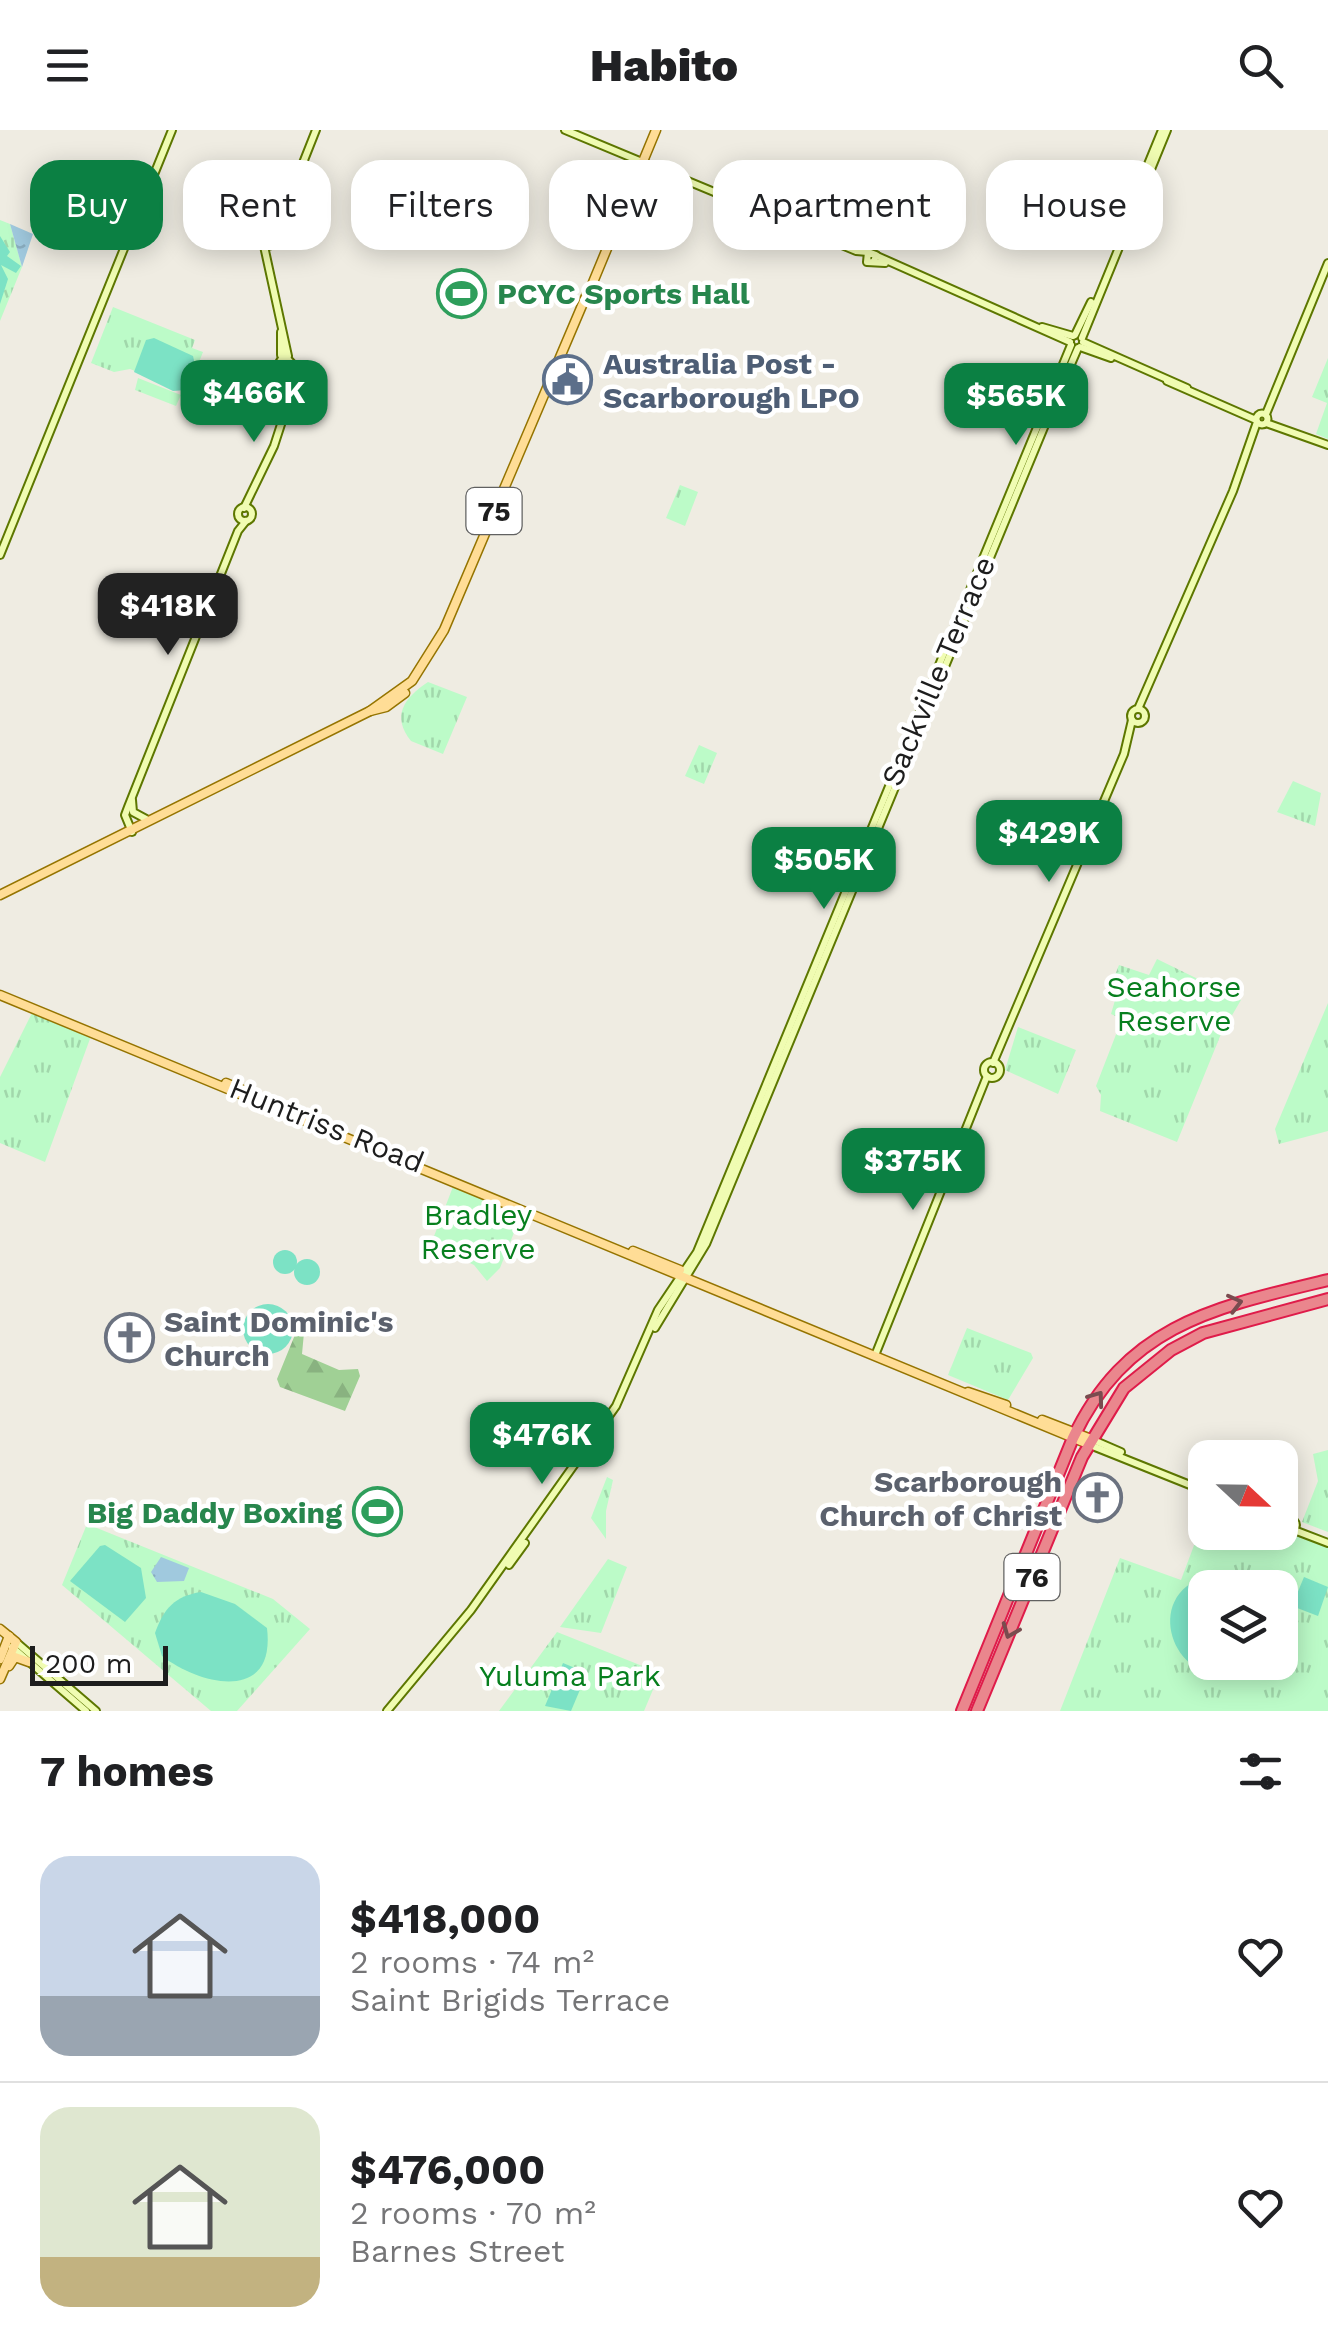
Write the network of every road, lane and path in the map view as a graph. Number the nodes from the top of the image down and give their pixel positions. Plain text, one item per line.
1 (172, 130) edge
2 (316, 130) edge
3 (565, 130) edge
4 (656, 130) edge
5 (1164, 130) edge
6 (637, 160) edge
7 (643, 160) edge
8 (693, 183) edge
9 (605, 250) edge
10 (1328, 263) edge
11 (1077, 342) junction
12 (1262, 418) junction
13 (1328, 445) edge
14 (0, 555) edge
15 (1141, 711) junction
16 (1136, 722) junction
17 (132, 799) junction
18 (191, 799) junction
19 (146, 820) junction
20 (133, 829) junction
21 (0, 895) edge
22 (0, 992) edge
23 (995, 1064) junction
24 (990, 1077) junction
25 (668, 1271) junction
26 (685, 1275) junction
27 (1328, 1280) edge
28 (666, 1296) junction
29 (1328, 1299) edge
30 (876, 1353) junction
31 (1075, 1435) junction
32 (1089, 1441) junction
33 (1188, 1482) edge
34 (1298, 1529) edge
35 (1328, 1541) edge
36 (1023, 1562) junction
37 (1036, 1567) junction
38 (0, 1629) edge
39 (8, 1641) edge
40 (0, 1659) edge
41 (29, 1662) junction
42 (0, 1681) edge
43 (86, 1711) edge
44 (96, 1711) edge
45 (390, 1711) edge
46 (962, 1711) edge
47 (977, 1711) edge

1 - 14 main road
2 - 17 main road
3 - 6 main road
4 - 7 main road, 75
5 - 11 main road, Sackville Terrace
8 - 11 main road
9 - 18 main road, 75
10 - 12 main road
11 - 12 main road
11 - 26 main road, Sackville Terrace
12 - 13 main road
12 - 15 main road
15 - 16 main road
15 - 16 main road
16 - 23 main road
17 - 19 main road
17 - 20 main road
18 - 19 main road, 75
18 - 20 main road, 75
19 - 20 main road, 75
20 - 21 main road, 75
22 - 25 main road, Huntriss Road
22 - 26 main road, Huntriss Road
23 - 24 main road
23 - 24 main road
24 - 30 main road
25 - 26 main road, Huntriss Road
25 - 28 main road
26 - 28 main road
26 - 30 main road, Huntriss Road
26 - 45 main road
31 -> 27 highway, 76
28 - 45 main road
29 - 32 highway, 76
30 - 31 main road, Huntriss Road
31 - 32 main road, Huntriss Road
31 - 36 highway, 76
32 - 33 main road, Huntriss Road
32 - 37 highway, 76
34 - 35 main road
36 - 37 highway
36 - 46 highway, 76
37 -> 47 highway, 76
38 - 39 main road
39 - 40 main road
39 - 41 main road
39 - 42 main road
39 - 44 main road
41 - 42 main road
41 - 43 main road

